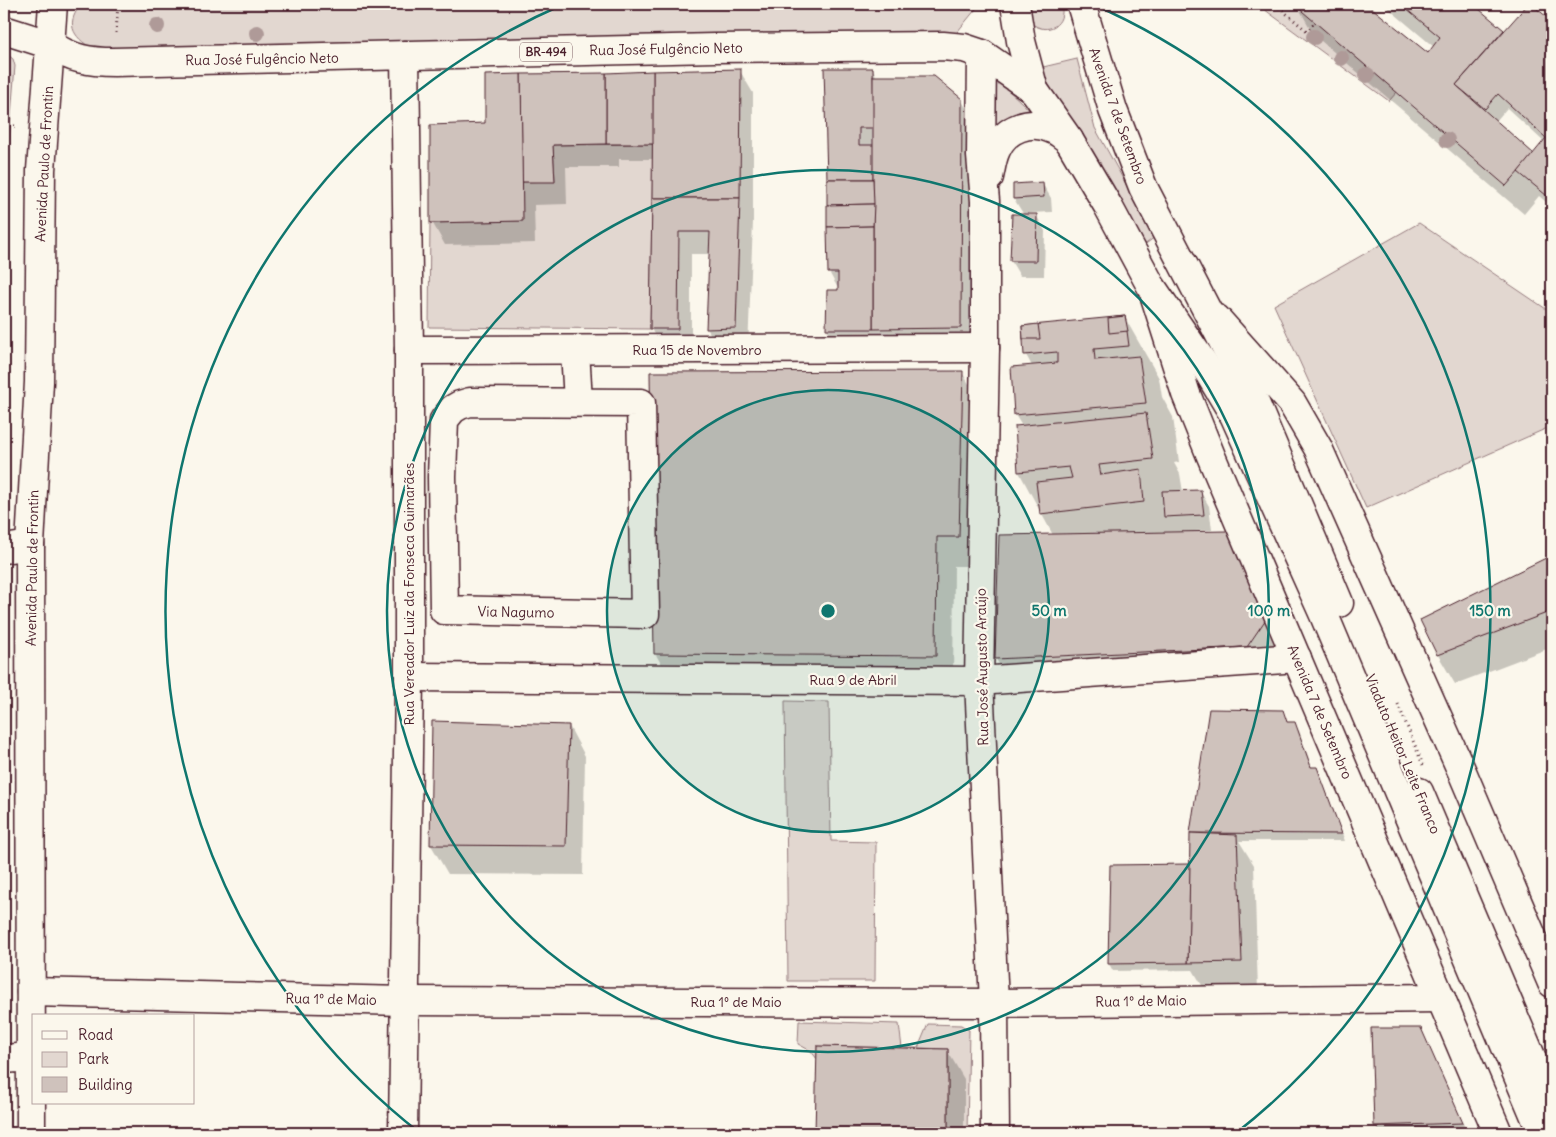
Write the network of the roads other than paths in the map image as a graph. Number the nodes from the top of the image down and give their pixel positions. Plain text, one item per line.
1 (53, 4) edge
2 (1016, 4) edge
3 (1081, 4) edge
4 (4, 30) edge
5 (51, 45) junction
6 (982, 54) junction
7 (405, 55) junction
8 (1034, 90) junction
9 (1069, 140) junction
10 (985, 201) junction
11 (1151, 286) junction
12 (1204, 306) junction
13 (985, 348) junction
14 (409, 350) junction
15 (575, 350) junction
16 (578, 402) junction
17 (1245, 409) junction
18 (17, 547) edge
19 (1297, 658) junction
20 (409, 676) junction
21 (979, 681) junction
22 (1552, 983) edge
23 (31, 992) junction
24 (1441, 998) junction
25 (404, 1001) junction
26 (994, 1003) junction
27 (31, 1057) junction
28 (4, 1059) edge
29 (1552, 1106) edge
30 (31, 1133) edge
31 (403, 1133) edge
32 (995, 1133) edge
33 (1498, 1133) edge
34 (1542, 1133) edge

1 - 5 street, Avenida Paulo de Frontin
2 - 8 street, Avenida 7 de Setembro
3 - 12 street, Avenida 7 de Setembro
4 - 5 street, Rua José Fulgêncio Neto
5 - 7 street, Rua José Fulgêncio Neto / BR-494
5 - 18 street, Avenida Paulo de Frontin
6 - 7 street, Rua José Fulgêncio Neto / BR-494
6 - 8 street, Rua José Fulgêncio Neto / BR-494
6 - 10 street, Rua José Augusto Araújo
7 - 14 street, Rua Vereador Luiz da Fonseca Guimarães
8 - 9 street, Avenida 7 de Setembro
9 - 10 street, Rua José Augusto Araújo
9 - 11 street, Avenida 7 de Setembro
10 - 13 street, Rua José Augusto Araújo
11 - 17 street, Avenida 7 de Setembro
11 - 19 street, Avenida 7 de Setembro
12 - 17 street, Avenida 7 de Setembro
12 - 22 street, Avenida 7 de Setembro
13 - 15 street, Rua 15 de Novembro
13 - 21 street, Rua José Augusto Araújo
14 - 15 street, Rua 15 de Novembro
14 - 20 street, Rua Vereador Luiz da Fonseca Guimarães
15 - 16 street
16 - 16 street, Via Nagumo
17 - 29 street, Viaduto Heitor Leite Franco
17 - 34 street
18 - 23 street, Avenida Paulo de Frontin
19 - 21 street, Rua 9 de Abril
19 - 24 street, Avenida 7 de Setembro
20 - 21 street, Rua 9 de Abril
20 - 25 street, Rua Vereador Luiz da Fonseca Guimarães
21 - 26 street, Rua José Augusto Araújo
23 - 25 street, Rua 1º de Maio
23 - 27 street, Avenida Paulo de Frontin
24 - 26 street, Rua 1º de Maio
24 - 33 street, Avenida 7 de Setembro
25 - 26 street, Rua 1º de Maio
25 - 31 street, Rua Vereador Luiz da Fonseca Guimarães
26 - 32 street, Rua José Augusto Araújo
27 - 28 street
27 - 30 street, Avenida Paulo de Frontin

